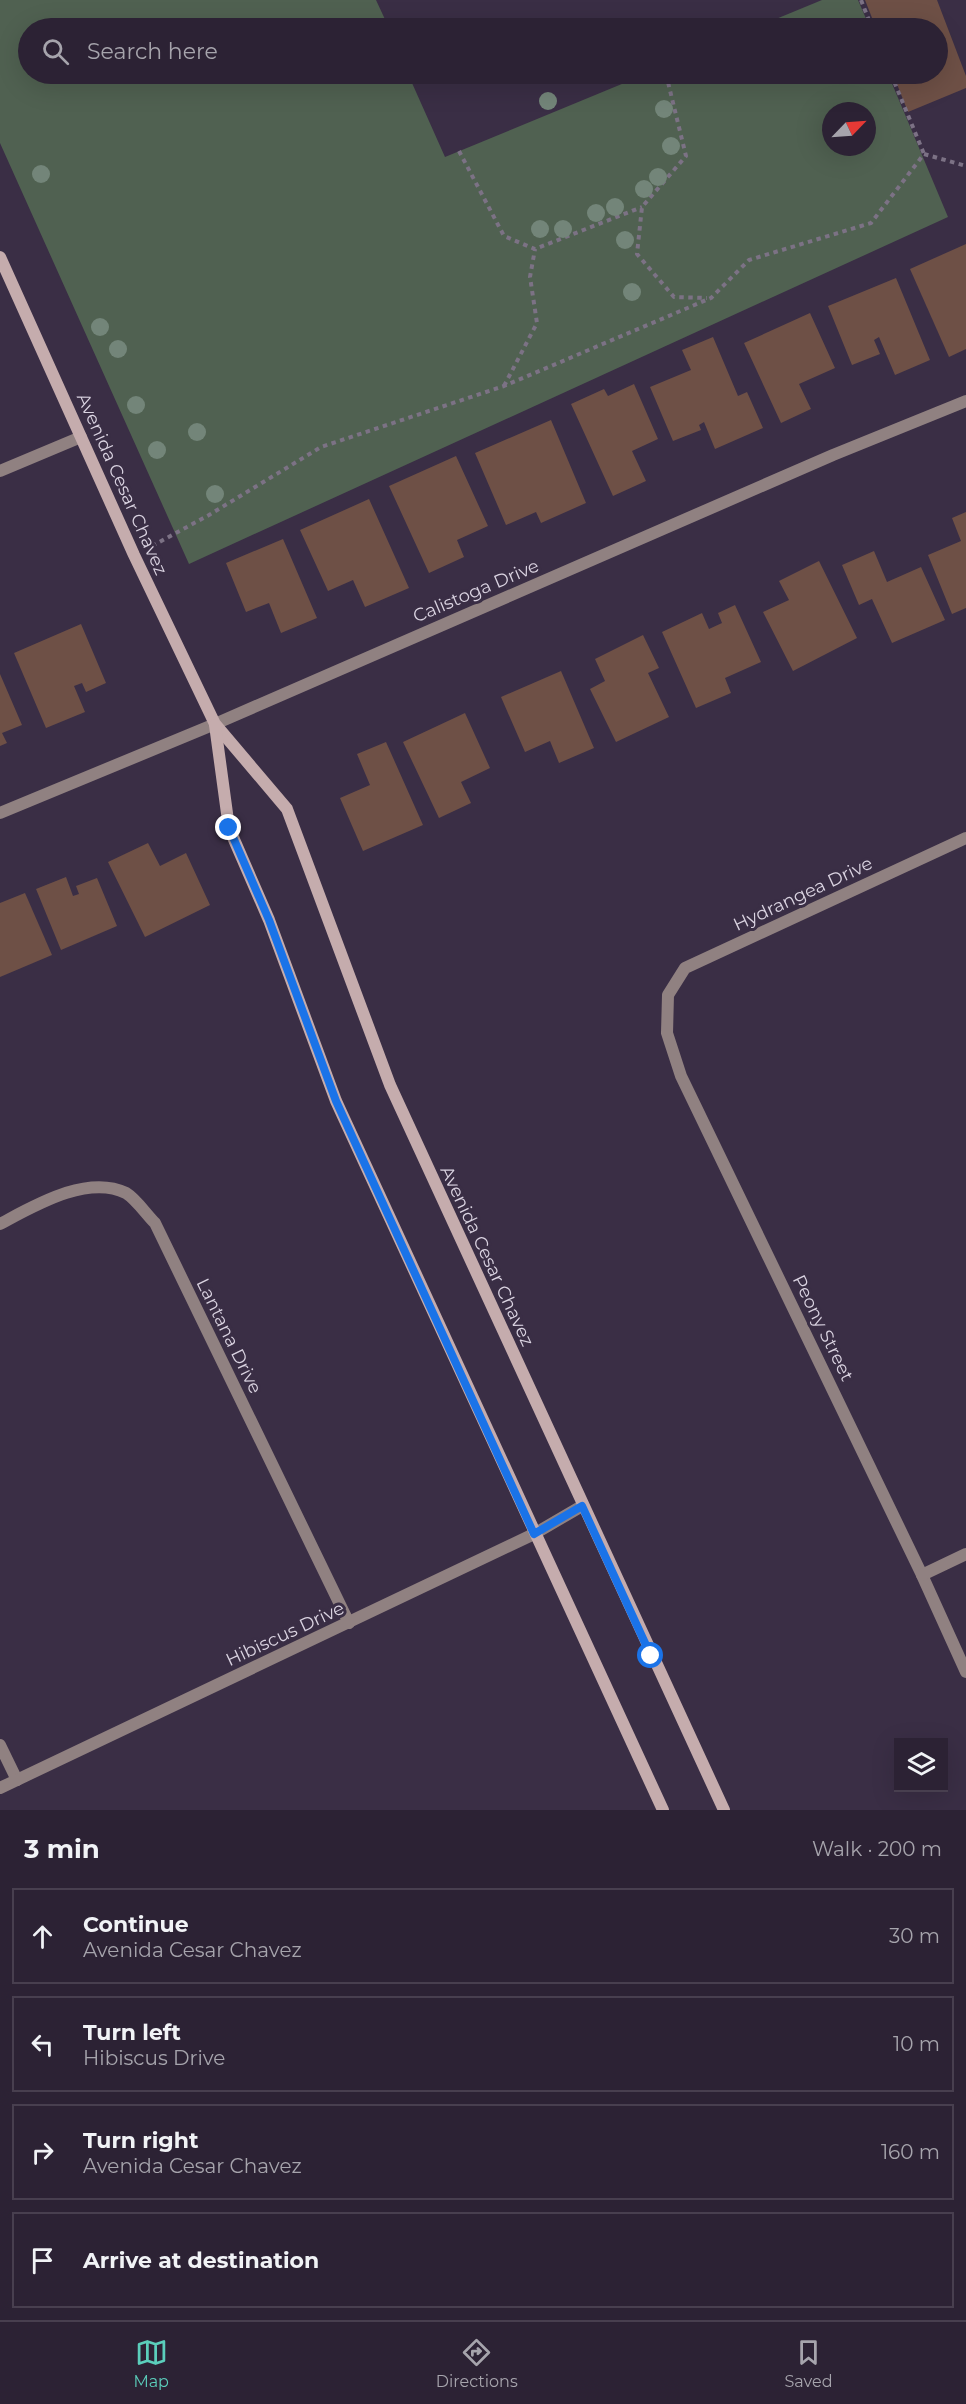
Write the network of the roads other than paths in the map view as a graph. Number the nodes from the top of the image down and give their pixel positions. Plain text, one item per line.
1 (0, 257) edge
2 (966, 401) edge
3 (81, 437) junction
4 (0, 471) edge
5 (215, 724) junction
6 (0, 813) edge
7 (966, 838) edge
8 (668, 995) joint
9 (0, 1224) edge
10 (582, 1506) junction
11 (534, 1534) junction
12 (966, 1554) edge
13 (922, 1575) junction
14 (349, 1623) junction
15 (966, 1672) edge
16 (0, 1745) edge
17 (17, 1780) junction
18 (0, 1788) edge
19 (663, 1810) edge
20 (724, 1810) edge

1 - 3 street, Avenida Cesar Chavez
2 - 5 street, Calistoga Drive
3 - 4 street
3 - 5 street, Avenida Cesar Chavez
5 - 6 street, Calistoga Drive
5 - 10 street, Avenida Cesar Chavez
5 - 11 street, Avenida Cesar Chavez
7 - 8 street, Hydrangea Drive
8 - 13 street, Peony Street
9 - 14 street, Lantana Drive
10 - 11 street, Hibiscus Drive
10 - 20 street, Avenida Cesar Chavez
11 - 14 street, Hibiscus Drive
11 - 19 street, Avenida Cesar Chavez
12 - 13 street
13 - 15 street, Peony Street
14 - 17 street, Hibiscus Drive
16 - 17 street
17 - 18 street, Hibiscus Drive

